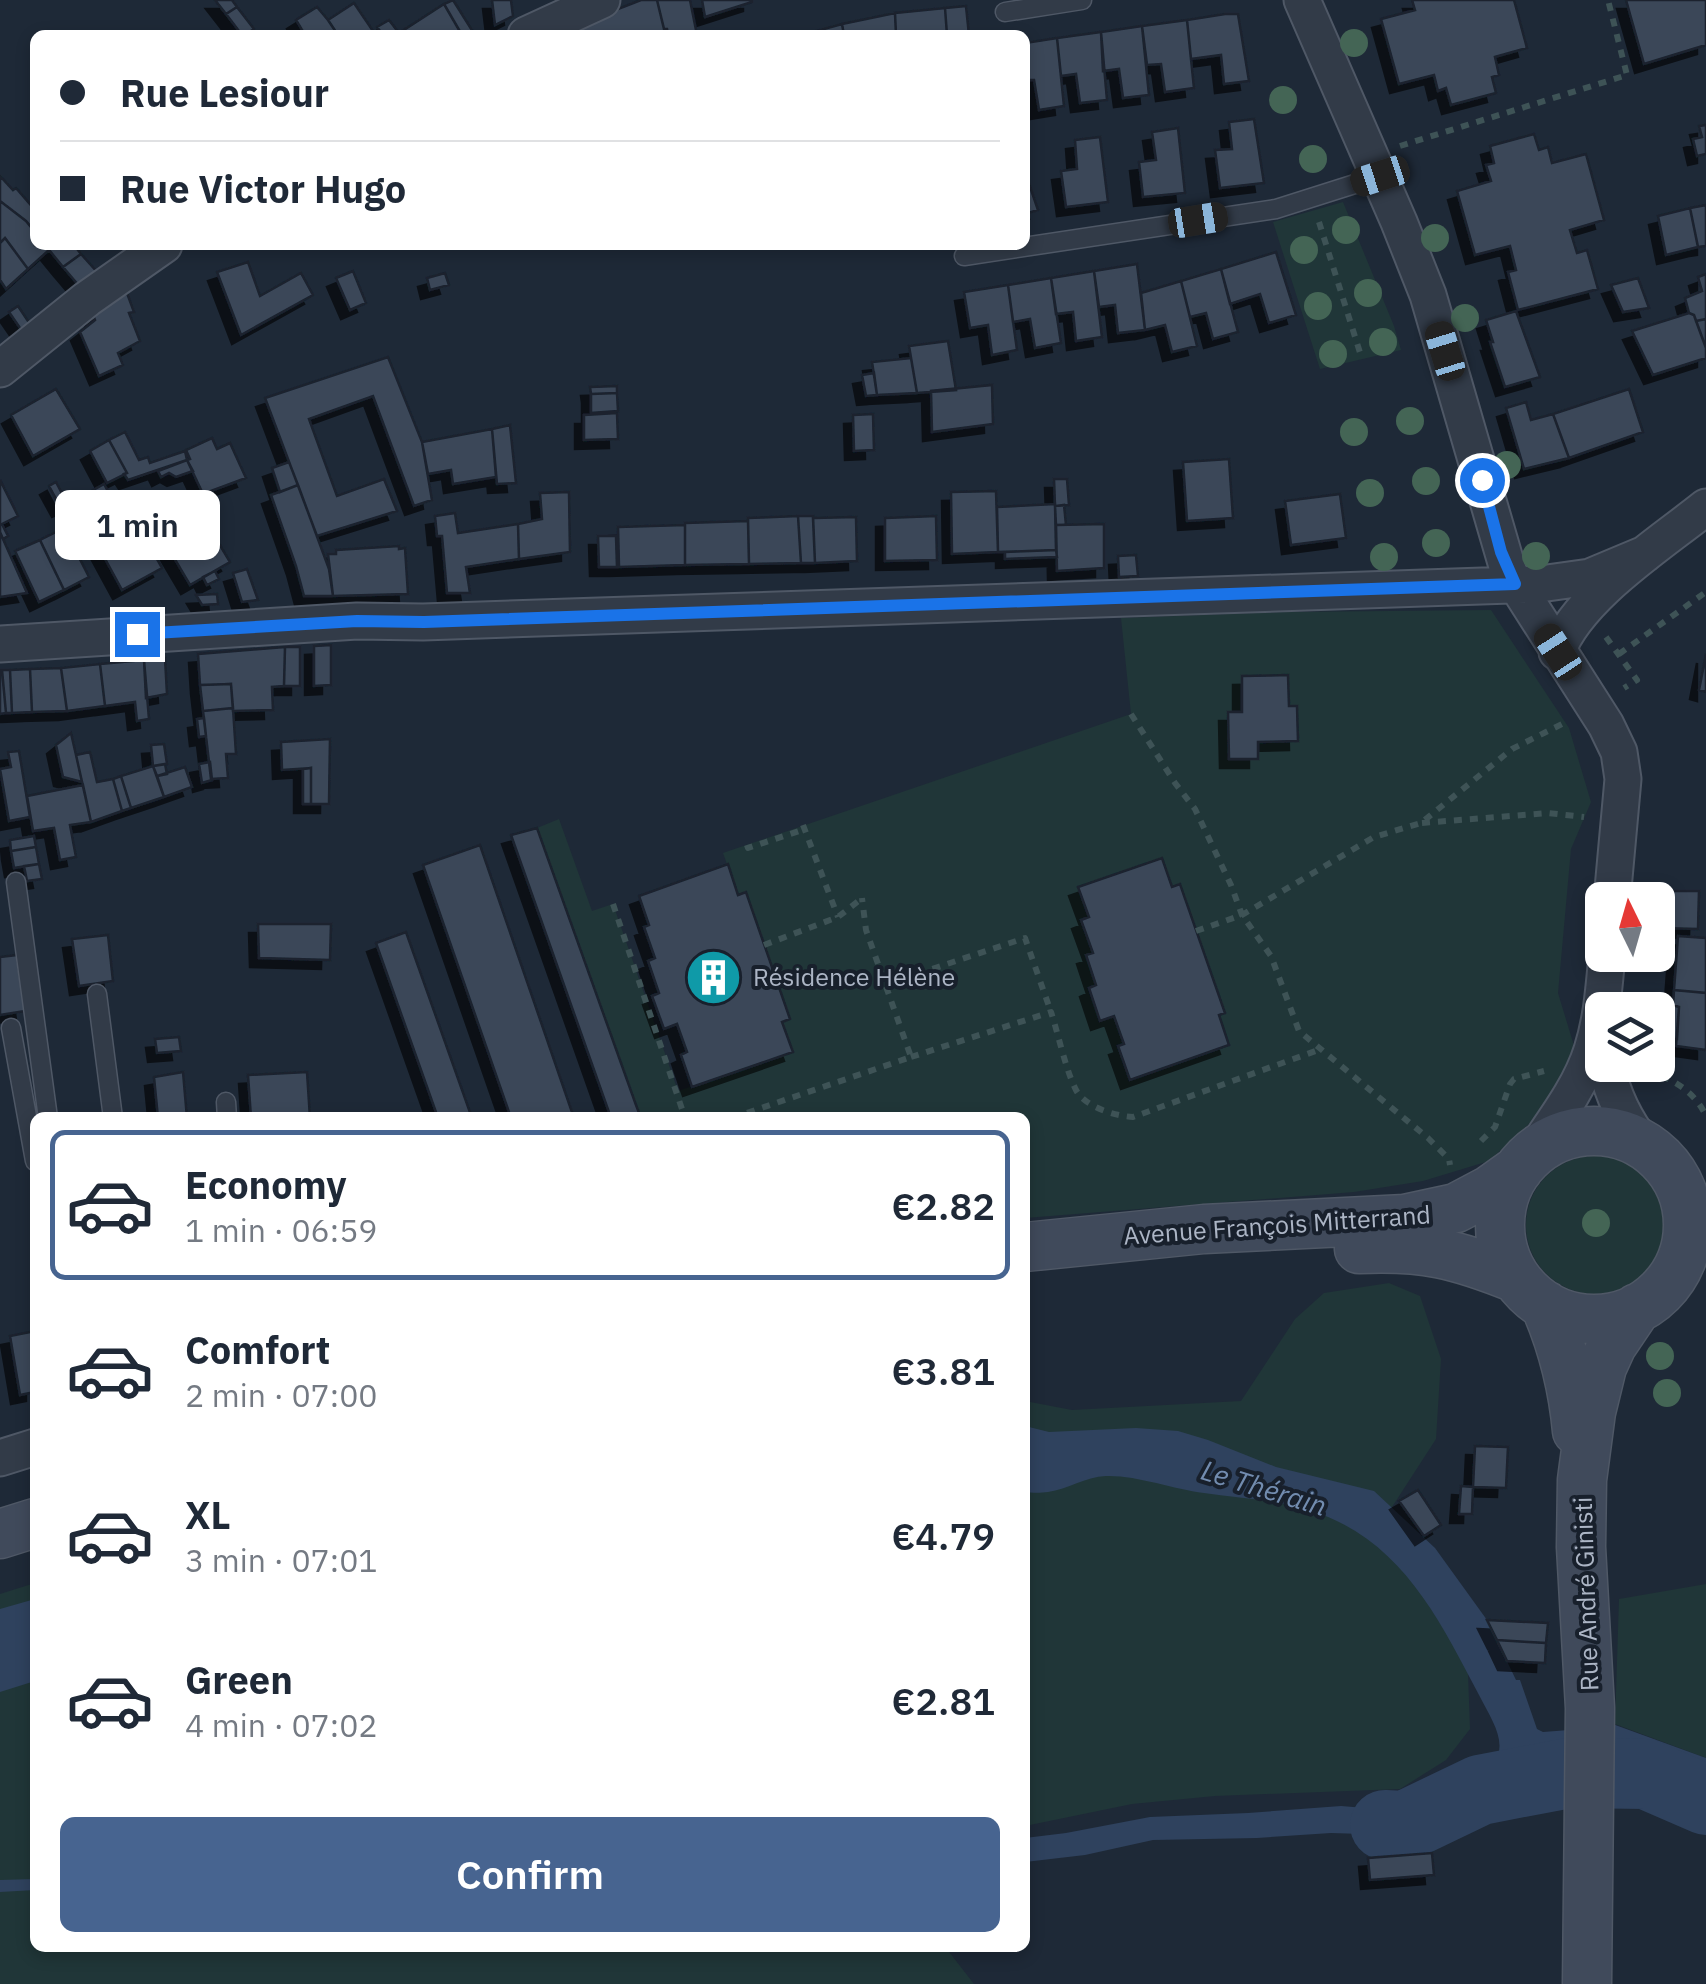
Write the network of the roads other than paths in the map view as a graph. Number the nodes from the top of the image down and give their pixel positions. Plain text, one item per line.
1 (602, 0) edge
2 (1082, 0) edge
3 (1302, 0) edge
4 (565, 8) edge
5 (1005, 12) dead end
6 (533, 30) edge
7 (1375, 166) junction
8 (1030, 246) edge
9 (157, 250) edge
10 (1003, 250) edge
11 (964, 256) dead end
12 (0, 368) edge
13 (1706, 507) edge
14 (1645, 554) junction
15 (1515, 584) junction
16 (0, 644) edge
17 (1558, 652) junction
18 (16, 882) dead end
19 (1614, 882) edge
20 (97, 994) dead end
21 (11, 1028) dead end
22 (1586, 1082) edge
23 (1606, 1082) edge
24 (47, 1112) edge
25 (112, 1112) edge
26 (30, 1133) edge
27 (1525, 1162) junction
28 (1673, 1170) edge
29 (1030, 1247) edge
30 (1030, 1274) edge
31 (1706, 1280) edge
32 (1531, 1291) junction
33 (1646, 1302) junction
34 (30, 1449) edge
35 (0, 1458) edge
36 (1582, 1480) junction
37 (30, 1493) edge
38 (0, 1502) edge
39 (30, 1525) edge
40 (0, 1534) edge
41 (1588, 1984) edge

1 - 4 street
2 - 5 lane
3 - 7 street
4 - 6 street
7 - 8 lane
7 - 15 street
9 - 12 street
10 - 11 lane
13 - 14 street
14 - 15 street
14 - 17 street
15 - 16 street
15 - 17 street
17 - 19 street
18 - 24 lane
20 - 25 lane
21 - 26 lane
22 - 27 street
23 - 28 street
27 - 28 main road
27 - 29 main road, Avenue François Mitterrand
27 - 32 main road
28 - 33 main road
30 - 32 main road, Avenue François Mitterrand
31 - 33 main road
32 - 33 main road
32 - 36 main road, Rue André Ginisti
33 - 36 main road, Rue André Ginisti
34 - 35 street
36 - 41 main road, Rue André Ginisti
37 - 38 main road
39 - 40 main road

